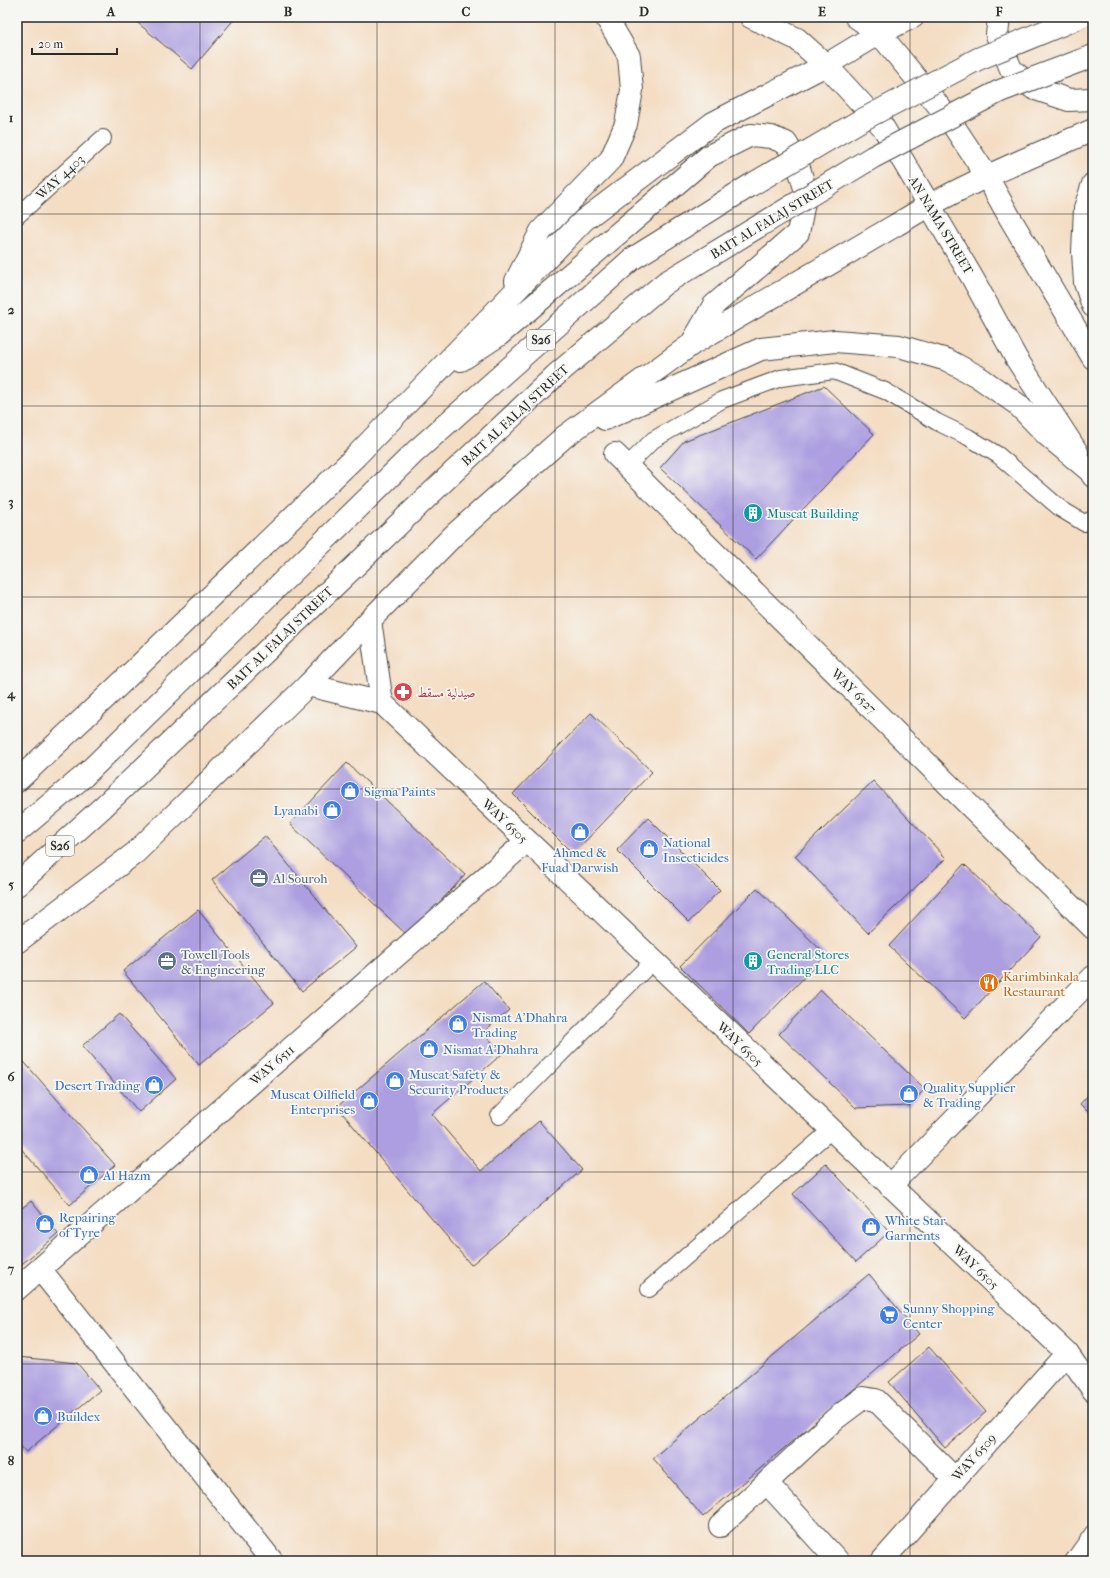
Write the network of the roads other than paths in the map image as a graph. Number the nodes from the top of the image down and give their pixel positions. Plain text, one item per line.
1 (606, 17) edge
2 (751, 17) edge
3 (856, 17) edge
4 (914, 17) edge
5 (999, 17) edge
6 (1080, 17) edge
7 (878, 33) junction
8 (1093, 56) edge
9 (826, 65) junction
10 (1093, 99) edge
11 (1093, 130) edge
12 (103, 138) dead end
13 (986, 176) junction
14 (1093, 184) edge
15 (928, 205) junction
16 (17, 216) edge
17 (506, 300) junction
18 (1093, 306) edge
19 (692, 344) junction
20 (1093, 358) edge
21 (428, 383) junction
22 (564, 438) junction
23 (621, 461) joint
24 (1092, 473) edge
25 (1093, 519) edge
26 (370, 620) junction
27 (308, 685) junction
28 (382, 703) junction
29 (17, 781) edge
30 (17, 832) edge
31 (527, 842) junction
32 (17, 885) edge
33 (1093, 928) edge
34 (17, 942) edge
35 (653, 961) junction
36 (1093, 976) edge
37 (499, 1116) dead end
38 (831, 1130) junction
39 (890, 1186) junction
40 (40, 1269) junction
41 (17, 1289) edge
42 (649, 1290) dead end
43 (1067, 1353) junction
44 (1093, 1390) edge
45 (955, 1479) junction
46 (767, 1483) junction
47 (720, 1526) dead end
48 (1093, 1533) edge
49 (272, 1561) edge
50 (838, 1561) edge
51 (882, 1561) edge
52 (1073, 1561) edge

1 - 17 street
2 - 9 street, AN NAMA STREET
3 - 7 street
4 - 7 street
5 - 10 street
6 - 30 street, S26, bridge
7 - 9 street
7 - 13 street
8 - 32 street, BAIT AL FALAJ STREET / S26, bridge
9 - 15 street, AN NAMA STREET
9 - 17 street
11 - 13 street
12 - 16 lane, WAY 4403
13 - 15 street
13 - 20 street
14 - 18 street
15 - 19 street
15 - 24 street, AN NAMA STREET
17 - 21 street
19 - 21 street
19 - 22 street
21 - 29 street
22 - 24 street
22 - 26 street
23 - 25 lane
23 - 33 street, WAY 6527
26 - 27 street
26 - 28 street
27 - 28 street
27 - 34 street
28 - 31 street, WAY 6505
31 - 35 street, WAY 6505
31 - 40 street, WAY 6511
35 - 37 lane
35 - 38 street, WAY 6505
36 - 39 street
38 - 39 street, WAY 6505
38 - 42 lane
39 - 43 street, WAY 6505
40 - 41 street, WAY 6511
40 - 49 street
43 - 44 street, WAY 6505
43 - 45 street, WAY 6509
45 - 46 street
45 - 51 street, WAY 6509
46 - 47 street
46 - 50 street
48 - 52 lane

